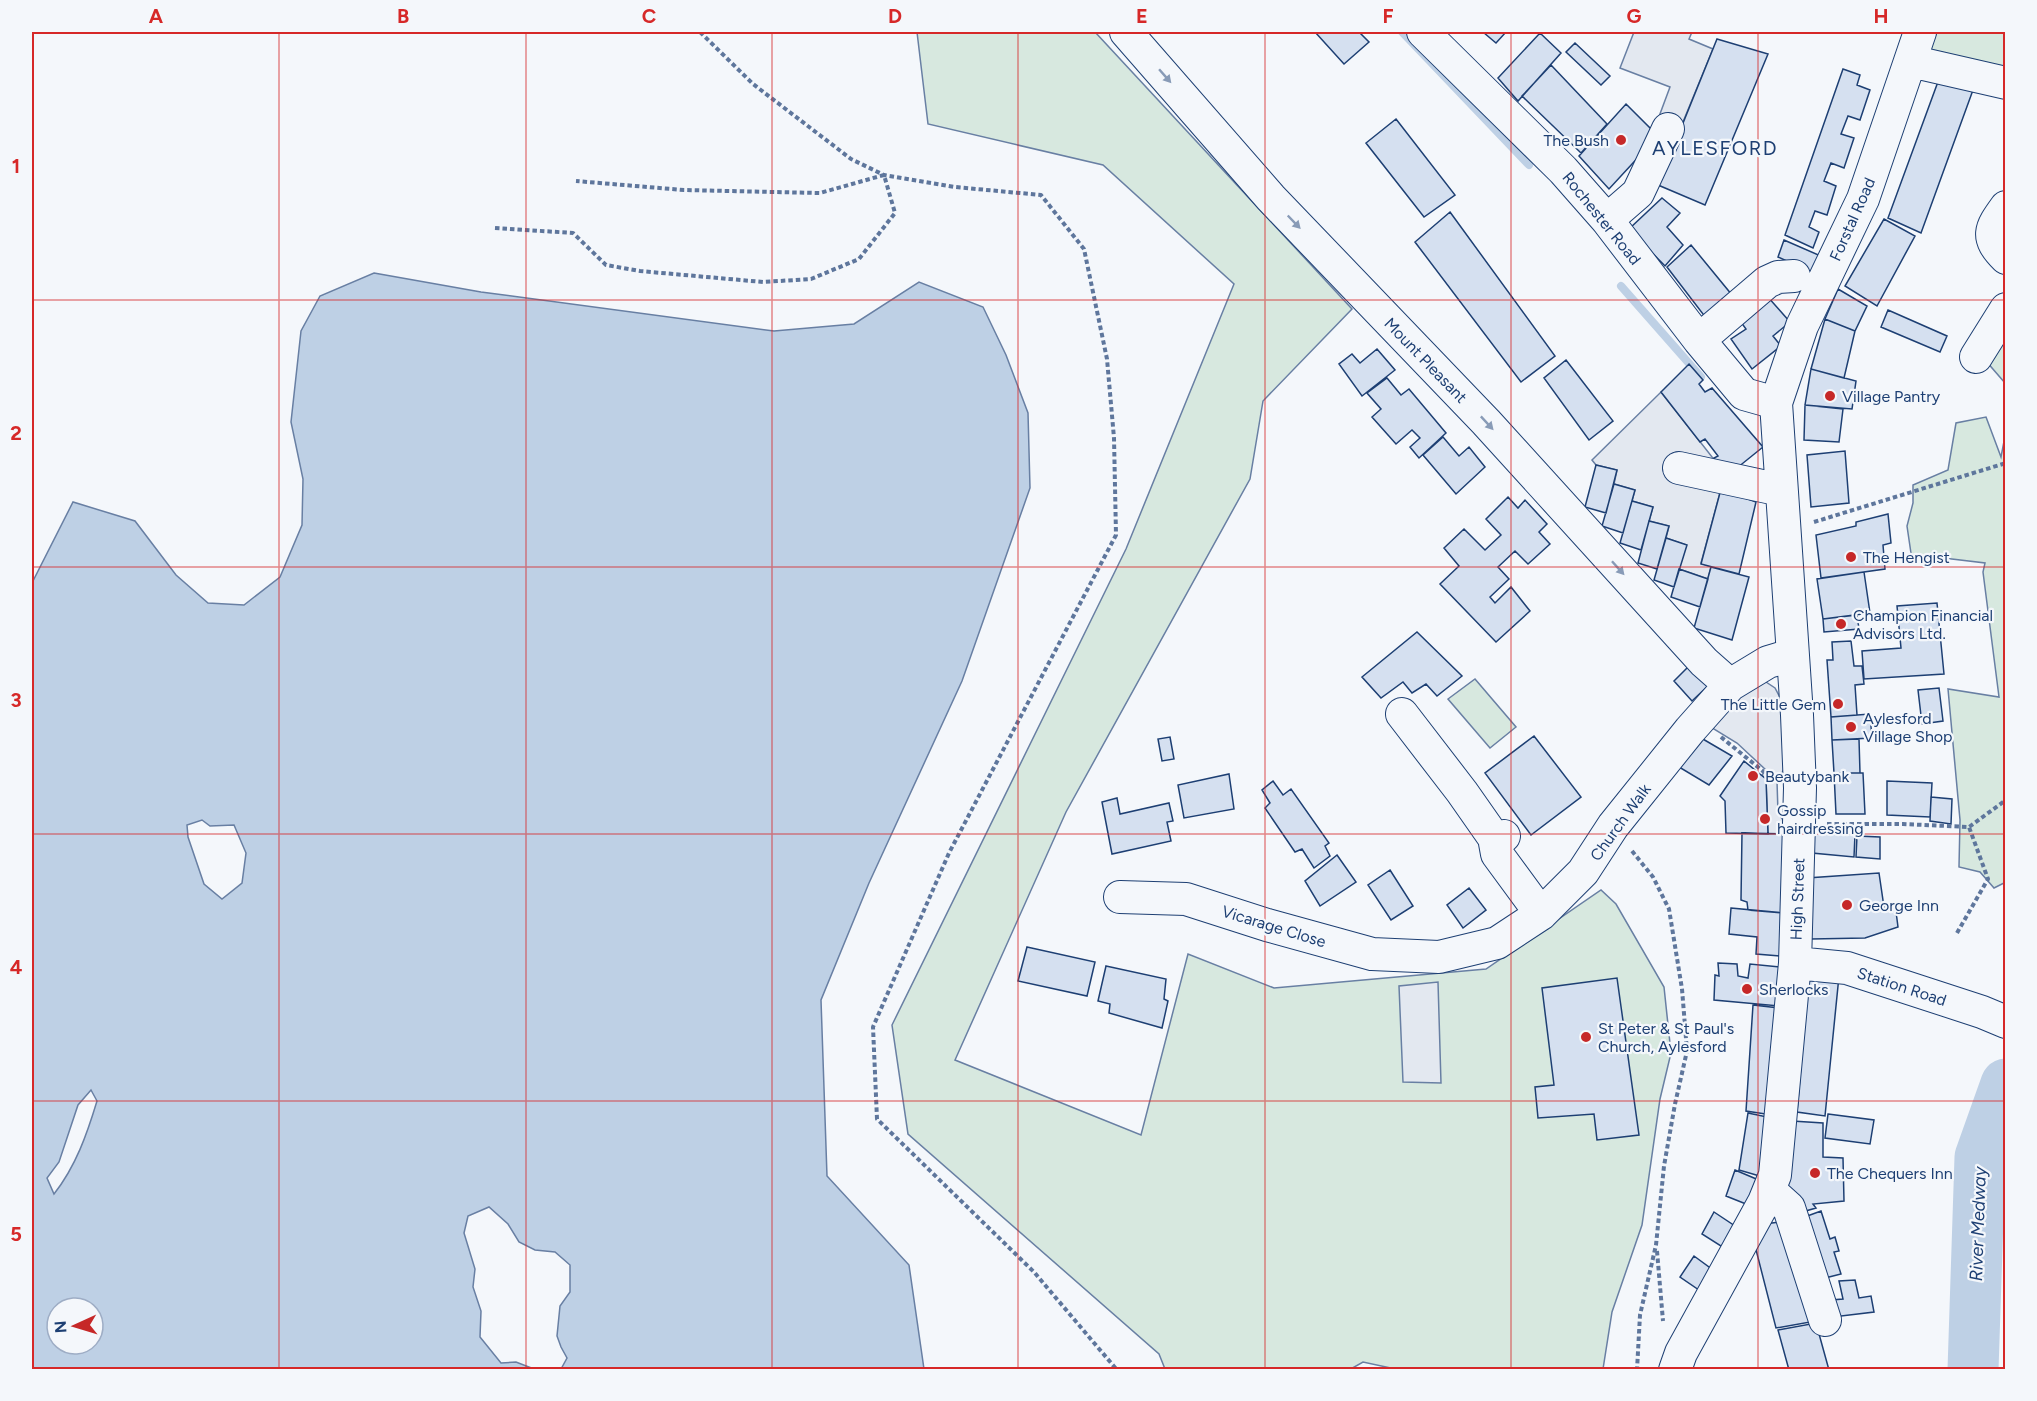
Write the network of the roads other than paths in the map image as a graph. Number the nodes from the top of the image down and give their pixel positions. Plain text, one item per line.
1 (1126, 32) edge
2 (1423, 32) edge
3 (1920, 32) edge
4 (1910, 61) junction
5 (2006, 83) edge
6 (1668, 129) dead end
7 (2006, 207) edge
8 (1607, 220) junction
9 (2006, 258) edge
10 (1794, 276) dead end
11 (2006, 309) edge
12 (1698, 340) junction
13 (1976, 357) dead end
14 (1776, 403) junction
15 (1679, 468) dead end
16 (1781, 490) junction
17 (1792, 655) junction
18 (1730, 685) junction
19 (1402, 714) dead end
20 (1120, 897) dead end
21 (1541, 914) junction
22 (1428, 957) joint
23 (1795, 963) junction
24 (2006, 1022) edge
25 (1769, 1190) junction
26 (1825, 1320) dead end
27 (1675, 1370) edge

1 -> 18 street, Mount Pleasant
2 - 8 street, Rochester Road
3 - 4 street, Forstal Road
4 - 5 street
4 - 14 street, Forstal Road
6 - 8 street
7 - 9 street
8 - 12 street, Rochester Road
10 - 12 street
11 - 13 street
12 - 14 street, Rochester Road
14 - 16 street, High Street
15 - 16 street
16 - 17 street, High Street
17 - 18 street, Church Walk
17 - 23 street, High Street
18 - 21 street, Church Walk
19 - 21 street
20 - 22 street, Vicarage Close
21 - 22 street, Church Walk
23 - 24 street, Station Road
23 - 25 street, High Street
25 - 26 street
25 - 27 street, High Street

